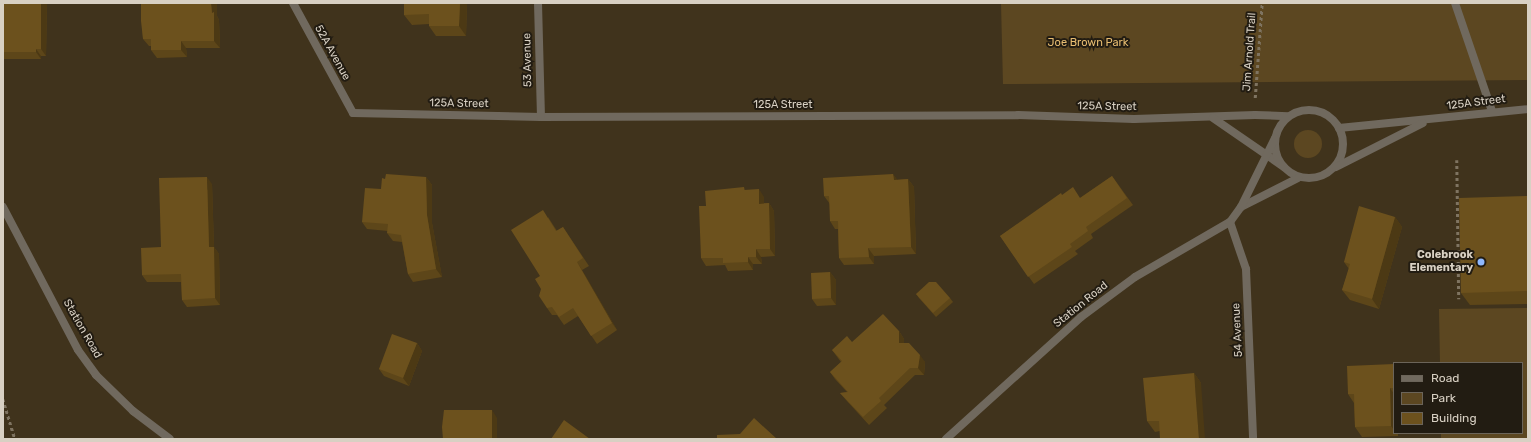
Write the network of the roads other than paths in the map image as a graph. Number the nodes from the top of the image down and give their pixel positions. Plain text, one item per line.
1 (293, 3) edge
2 (538, 3) edge
3 (1455, 3) edge
4 (1528, 109) edge
5 (1492, 111) junction
6 (353, 113) joint
7 (1288, 116) junction
8 (541, 117) junction
9 (1213, 118) junction
10 (1428, 121) junction
11 (1339, 128) junction
12 (1275, 138) junction
13 (1266, 156) junction
14 (1284, 167) junction
15 (1336, 167) junction
16 (1298, 178) junction
17 (3, 207) edge
18 (1241, 207) junction
19 (1230, 222) junction
20 (170, 439) edge
21 (946, 439) edge
22 (1253, 439) edge

1 - 6 street, 52A Avenue
2 - 8 street, 53 Avenue
3 - 5 street
4 - 5 street, 125A Street
5 - 10 street, 125A Street
6 - 8 street, 125A Street
7 - 9 street, 125A Street
7 - 11 street
7 - 12 street
8 - 9 street, 125A Street
9 - 13 street
10 - 11 street, 125A Street
10 - 15 street, 125A Street
11 - 15 street
12 - 13 street, Station Road
12 - 14 street
13 - 14 street
13 - 18 street, Station Road
14 - 16 street
15 - 16 street
16 - 18 street, Station Road
17 - 20 street, Station Road
18 - 19 street, Station Road
19 - 21 street, Station Road
19 - 22 street, 54 Avenue

